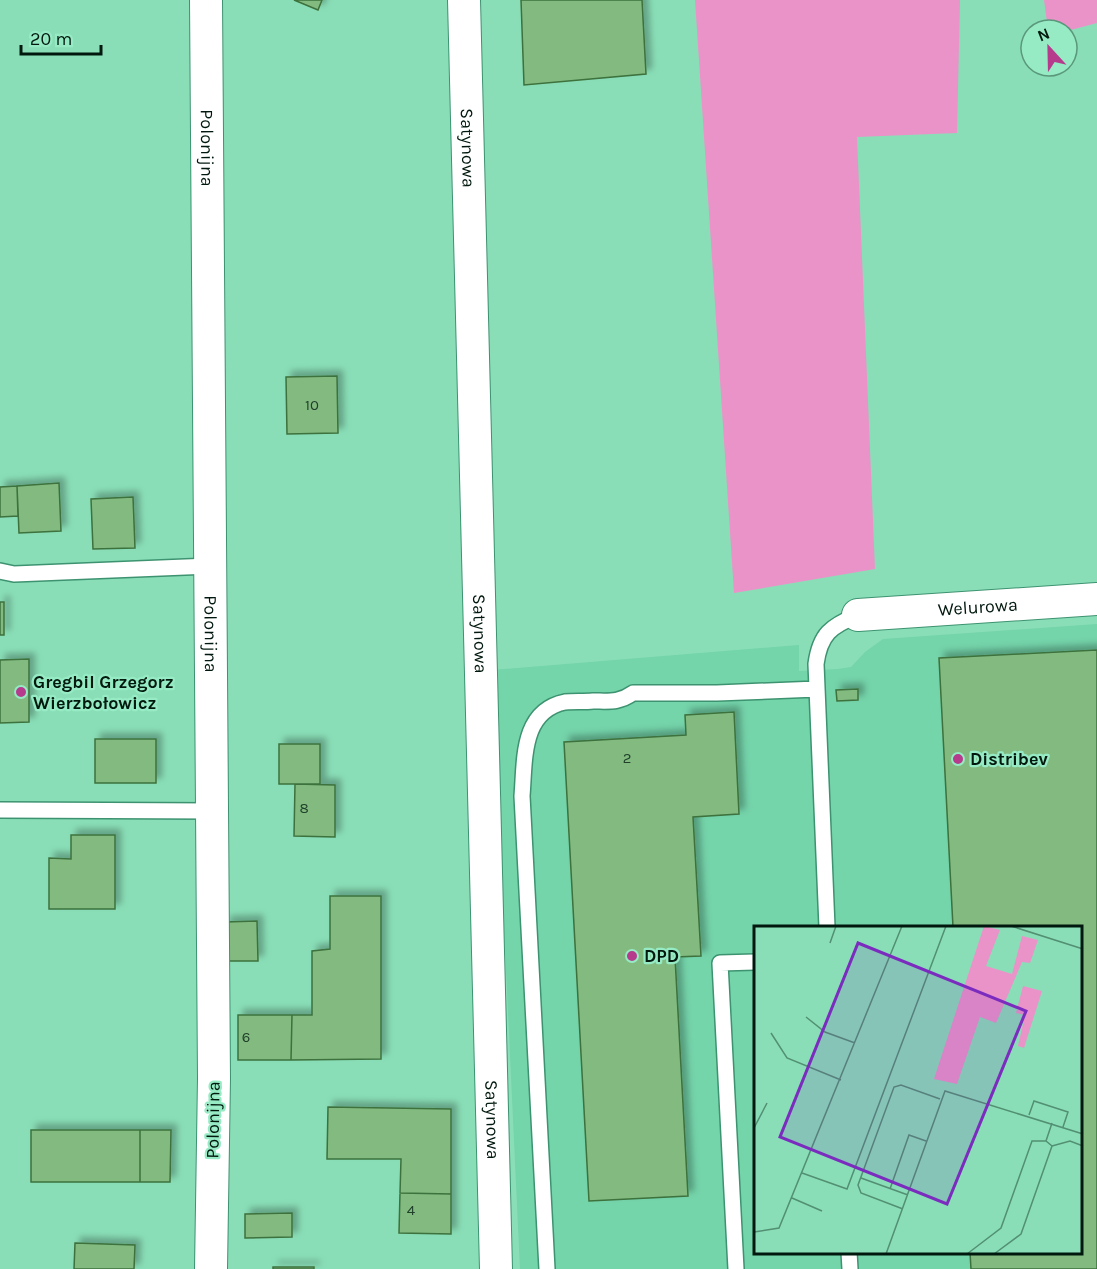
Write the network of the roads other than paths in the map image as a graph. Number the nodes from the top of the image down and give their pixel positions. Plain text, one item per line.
1 (206, 0) edge
2 (464, 0) edge
3 (210, 566) junction
4 (0, 571) edge
5 (1097, 599) edge
6 (858, 615) joint
7 (817, 689) junction
8 (0, 810) edge
9 (212, 811) junction
10 (827, 926) edge
11 (754, 962) edge
12 (849, 1254) edge
13 (211, 1269) edge
14 (496, 1269) edge
15 (547, 1269) edge
16 (736, 1269) edge
17 (850, 1269) edge

1 - 3 street, Polonijna
2 - 14 street, Satynowa
3 - 4 lane
3 - 9 street, Polonijna
5 - 6 street, Welurowa
6 - 7 lane
7 - 10 lane
7 - 15 lane
8 - 9 lane
9 - 13 street, Polonijna
11 - 16 lane
12 - 17 lane

